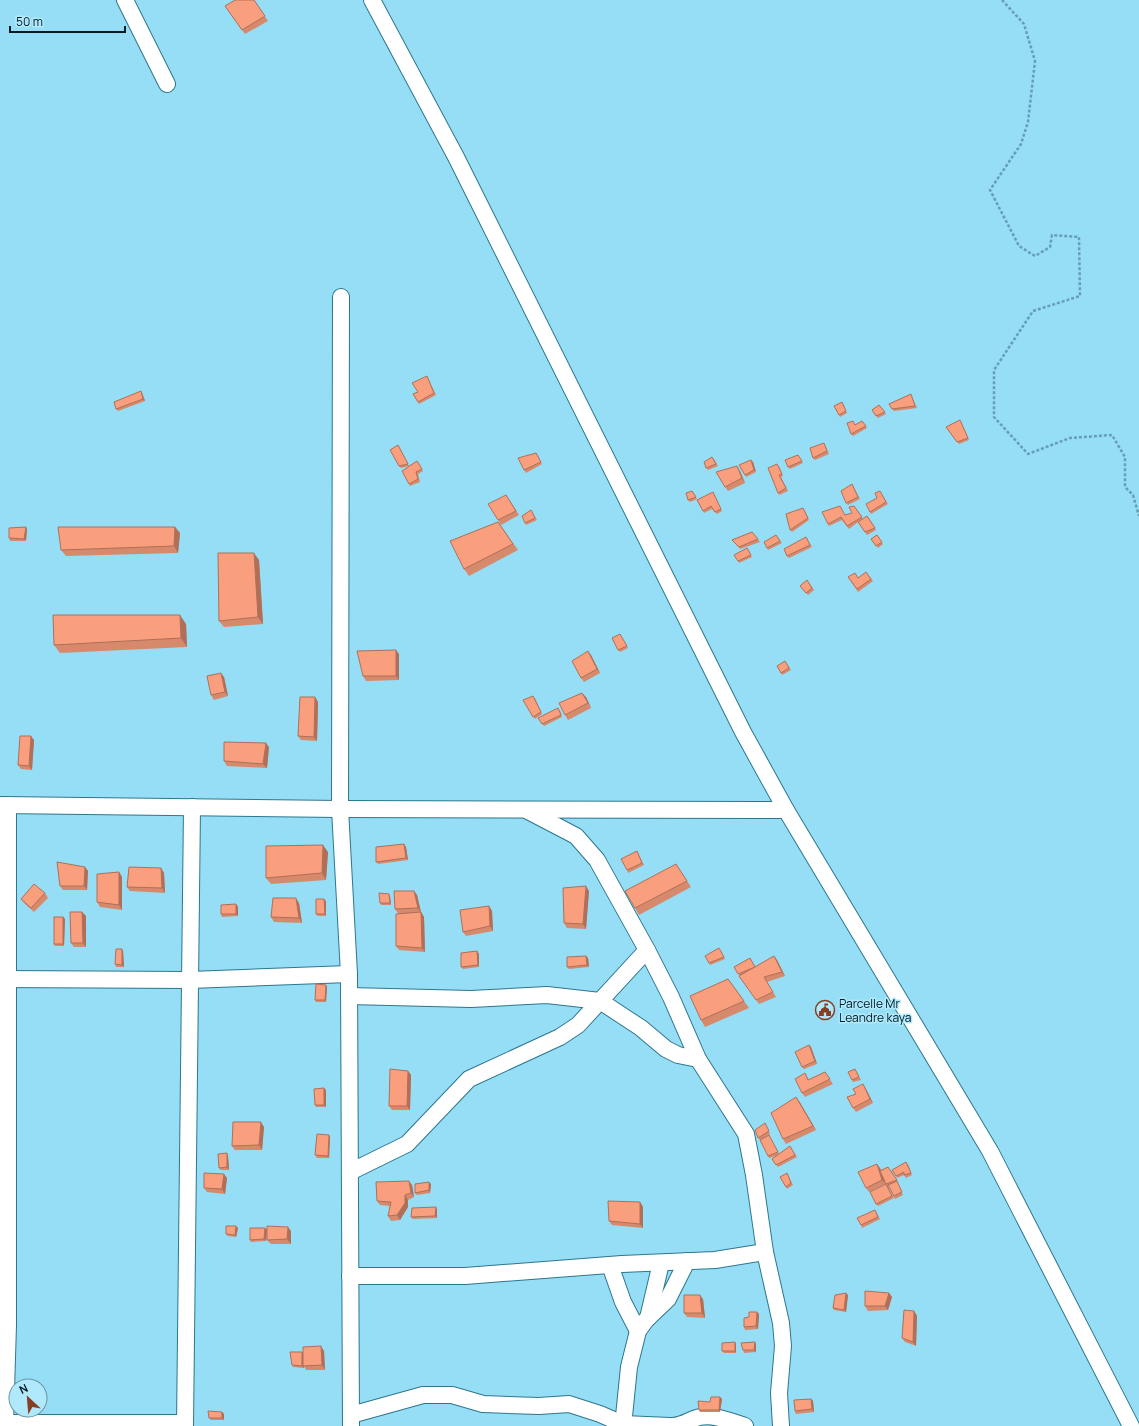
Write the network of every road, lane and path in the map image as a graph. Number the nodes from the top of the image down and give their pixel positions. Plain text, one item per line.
1 (126, 0) edge
2 (372, 0) edge
3 (1002, 0) edge
4 (167, 84) dead end
5 (341, 297) dead end
6 (1139, 516) edge
7 (4, 805) edge
8 (192, 808) junction
9 (340, 809) junction
10 (525, 810) junction
11 (786, 810) junction
12 (647, 950) junction
13 (349, 974) junction
14 (4, 979) edge
15 (190, 980) junction
16 (349, 996) junction
17 (600, 1001) junction
18 (698, 1059) junction
19 (350, 1172) junction
20 (765, 1252) junction
21 (688, 1261) junction
22 (661, 1262) junction
23 (610, 1265) junction
24 (350, 1276) junction
25 (648, 1318) junction
26 (4, 1325) edge
27 (638, 1331) junction
28 (351, 1421) edge
29 (3, 1423) edge
30 (185, 1424) edge
31 (623, 1425) edge
32 (670, 1426) edge
33 (673, 1426) edge
34 (745, 1426) edge
35 (781, 1426) edge
36 (1131, 1426) edge

1 - 4 street
2 - 11 street
3 - 6 path
5 - 9 street
7 - 8 street
7 - 14 street
8 - 9 street
8 - 15 street
9 - 10 street
9 - 13 street
10 - 11 street
10 - 12 street
11 - 36 street
12 - 17 street
12 - 18 street
13 - 15 street
13 - 16 street
14 - 15 street
14 - 26 street
15 - 30 street
16 - 17 street
16 - 19 street
17 - 18 street
17 - 19 street
18 - 20 street
19 - 24 street
20 - 21 street
20 - 35 street
21 - 22 street
21 - 25 street
22 - 23 street
22 - 25 street
23 - 24 street
23 - 27 street
24 - 28 street
25 - 27 street
26 - 29 street
27 - 31 street
28 - 31 street
29 - 30 street
31 - 32 street
33 - 34 street

